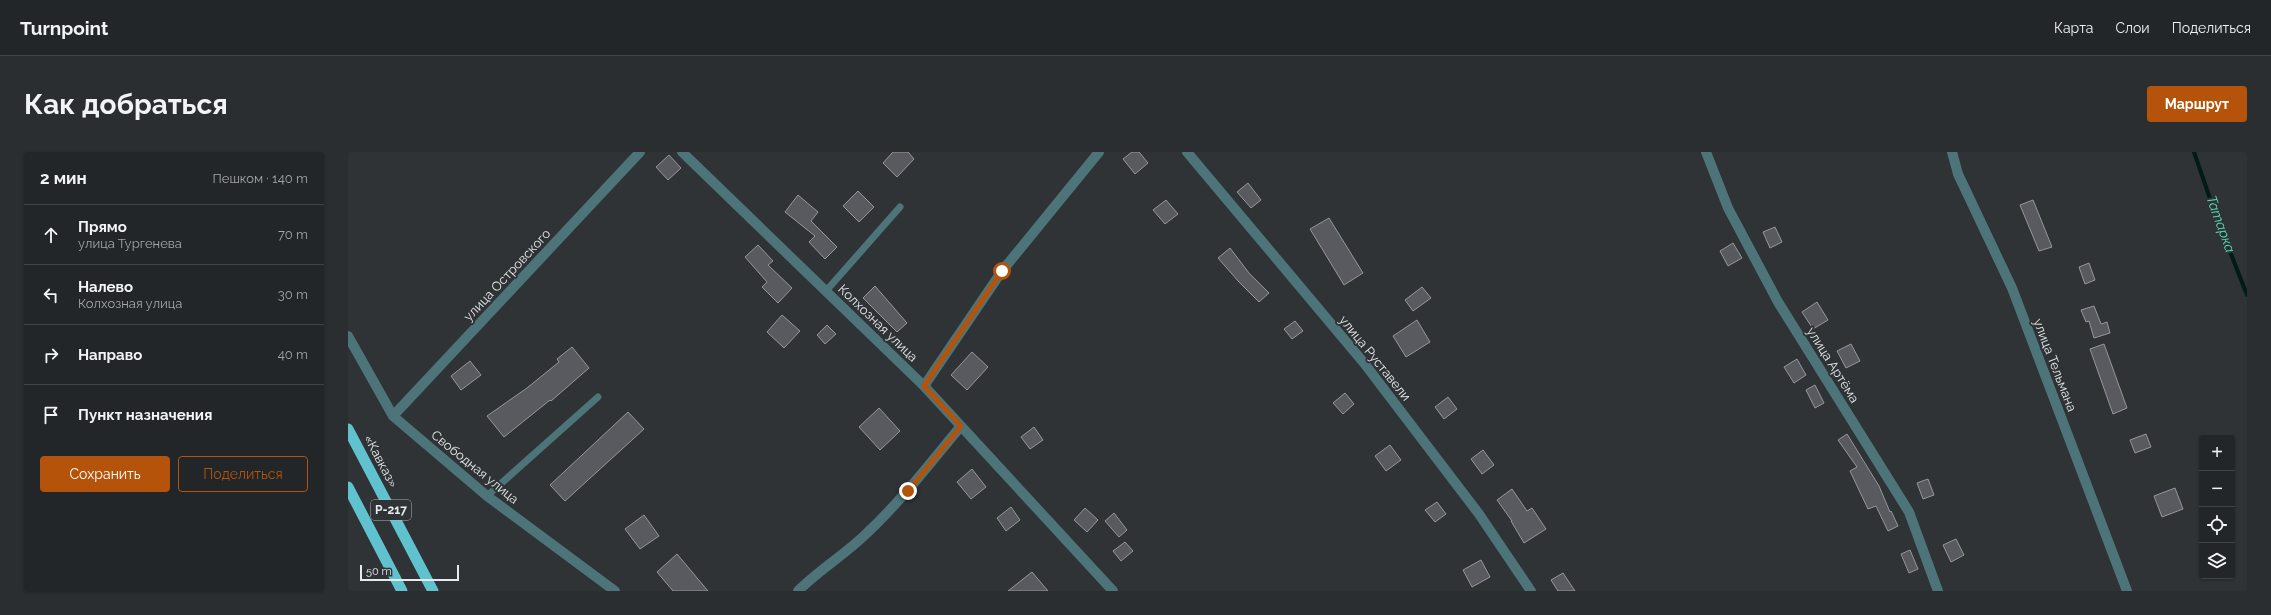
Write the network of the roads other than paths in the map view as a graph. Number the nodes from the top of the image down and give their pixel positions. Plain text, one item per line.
1 (640, 152) edge
2 (682, 152) edge
3 (1099, 152) edge
4 (1187, 152) edge
5 (1706, 152) edge
6 (1952, 152) edge
7 (900, 207) dead end
8 (826, 291) junction
9 (348, 336) edge
10 (924, 386) junction
11 (598, 397) dead end
12 (393, 416) junction
13 (961, 426) junction
14 (348, 429) edge
15 (348, 488) edge
16 (487, 496) junction
17 (402, 591) edge
18 (433, 591) edge
19 (615, 591) edge
20 (798, 591) edge
21 (1113, 591) edge
22 (1530, 591) edge
23 (1938, 591) edge
24 (2127, 591) edge

1 - 12 street, улица Островского
2 - 8 street, Колхозная улица
3 - 10 street
4 - 22 street, улица Руставели
5 - 23 street, улица Артёма
6 - 24 street, улица Тельмана
7 - 8 lane
8 - 10 street, Колхозная улица
9 - 12 street, Свободная улица
10 - 13 street, Колхозная улица
11 - 16 lane
12 - 16 street, Свободная улица
13 - 20 street
13 - 21 street, Колхозная улица
14 - 18 highway, «Кавказ» / Р-217
15 - 17 highway, Р-217
16 - 19 street, Свободная улица

